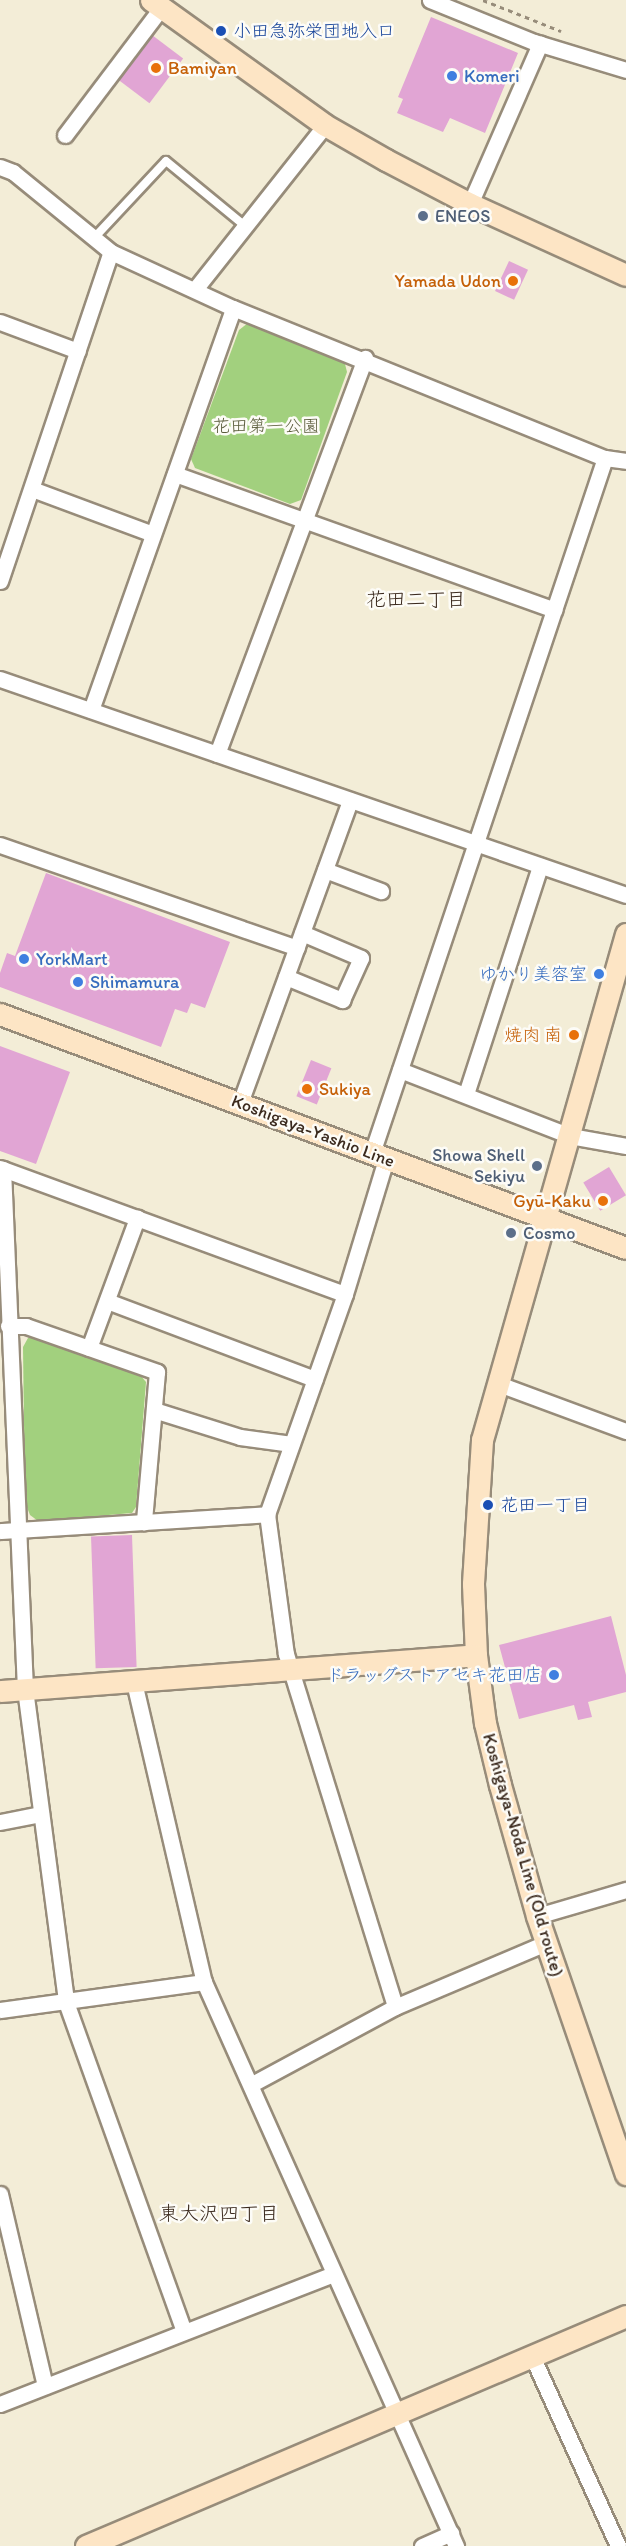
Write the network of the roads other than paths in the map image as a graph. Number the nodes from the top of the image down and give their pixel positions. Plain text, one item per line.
1 (430, 0) edge
2 (156, 4) edge
3 (540, 44) junction
4 (626, 70) edge
5 (325, 125) junction
6 (64, 135) dead end
7 (0, 167) edge
8 (470, 204) junction
9 (245, 226) junction
10 (94, 238) junction
11 (111, 252) junction
12 (626, 275) edge
13 (196, 288) junction
14 (233, 308) junction
15 (0, 322) edge
16 (78, 351) junction
17 (364, 358) junction
18 (605, 458) junction
19 (626, 461) edge
20 (175, 474) junction
21 (32, 489) junction
22 (304, 520) junction
23 (153, 534) junction
24 (0, 580) edge
25 (554, 610) junction
26 (0, 679) edge
27 (91, 710) junction
28 (217, 754) junction
29 (350, 800) junction
30 (476, 843) junction
31 (0, 845) edge
32 (540, 866) junction
33 (325, 870) junction
34 (381, 891) dead end
35 (626, 895) edge
36 (302, 933) junction
37 (626, 934) edge
38 (297, 948) junction
39 (286, 977) junction
40 (0, 1014) edge
41 (400, 1070) junction
42 (466, 1094) junction
43 (240, 1103) junction
44 (570, 1136) junction
45 (626, 1146) edge
46 (379, 1156) junction
47 (1, 1169) edge
48 (137, 1218) junction
49 (544, 1218) junction
50 (626, 1248) edge
51 (345, 1294) junction
52 (106, 1301) junction
53 (8, 1326) junction
54 (89, 1348) junction
55 (315, 1379) junction
56 (496, 1383) junction
57 (154, 1410) junction
58 (626, 1431) edge
59 (292, 1444) junction
60 (267, 1514) junction
61 (144, 1522) junction
62 (8, 1531) edge
63 (476, 1655) junction
64 (291, 1671) junction
65 (134, 1682) junction
66 (25, 1689) junction
67 (0, 1691) edge
68 (41, 1814) junction
69 (0, 1822) edge
70 (626, 1890) edge
71 (537, 1916) junction
72 (546, 1943) junction
73 (204, 1982) junction
74 (66, 2002) junction
75 (395, 2007) junction
76 (0, 2010) edge
77 (252, 2084) junction
78 (626, 2174) edge
79 (0, 2194) edge
80 (334, 2274) junction
81 (626, 2316) edge
82 (184, 2332) junction
83 (532, 2356) junction
84 (45, 2386) junction
85 (0, 2403) edge
86 (399, 2415) junction
87 (454, 2540) edge
88 (86, 2546) edge
89 (422, 2546) edge
90 (618, 2546) edge

1 - 3 street
2 - 5 street
2 - 6 street
3 - 4 street
3 - 8 street
5 - 8 street
5 - 9 street
7 - 10 street
8 - 12 street
9 - 10 lane
9 - 13 street
10 - 11 street
11 - 13 street
11 - 16 street
13 - 14 street
14 - 17 street
14 - 20 street
15 - 16 street
16 - 21 street
17 - 18 street
17 - 22 street
18 - 19 street
18 - 25 street
20 - 22 street
20 - 23 street
21 - 23 street
21 - 24 street
22 - 25 street
22 - 28 street
23 - 27 street
25 - 30 street
26 - 27 street
27 - 28 street
28 - 29 street
29 - 30 street
29 - 33 street
30 - 32 street
30 - 41 street
31 - 38 street
32 - 35 street
32 - 42 street
33 - 34 street
33 - 36 street
36 - 38 street
36 - 39 street
37 - 44 street, Koshigaya-Noda Line (Old route)
38 - 39 street
39 - 43 street
40 - 43 street, Koshigaya-Yashio Line
41 - 42 street
41 - 46 street
42 - 44 street
43 - 46 street, Koshigaya-Yashio Line
44 - 45 street
44 - 49 street, Koshigaya-Noda Line (Old route)
46 - 49 street, Koshigaya-Yashio Line
46 - 51 street
47 - 48 street
47 - 53 street
48 - 51 street
48 - 52 street
49 - 50 street, Koshigaya-Yashio Line
49 - 56 street, Koshigaya-Noda Line (Old route)
51 - 55 street
52 - 54 street
52 - 55 street
53 - 54 street
53 - 62 street
54 - 57 street
55 - 59 street
56 - 58 street
56 - 63 street, Koshigaya-Noda Line (Old route)
57 - 59 street
57 - 61 street
59 - 60 street
60 - 61 street
60 - 64 street
61 - 62 street
62 - 66 street
63 - 64 street
63 - 71 street, Koshigaya-Noda Line (Old route)
64 - 65 street
64 - 75 street
65 - 66 street
65 - 73 street
66 - 67 street
66 - 68 street
68 - 69 street
68 - 74 street
70 - 71 street
71 - 72 street, Koshigaya-Noda Line (Old route)
72 - 75 street
72 - 78 street, Koshigaya-Noda Line (Old route)
73 - 74 street
73 - 77 street
74 - 76 street
74 - 82 street
75 - 77 street
77 - 80 street
79 - 84 street
80 - 82 street
80 - 86 street
81 - 83 street
82 - 84 street
83 - 86 street
83 - 90 street
84 - 85 street
86 - 87 street
86 - 88 street
87 - 89 street

